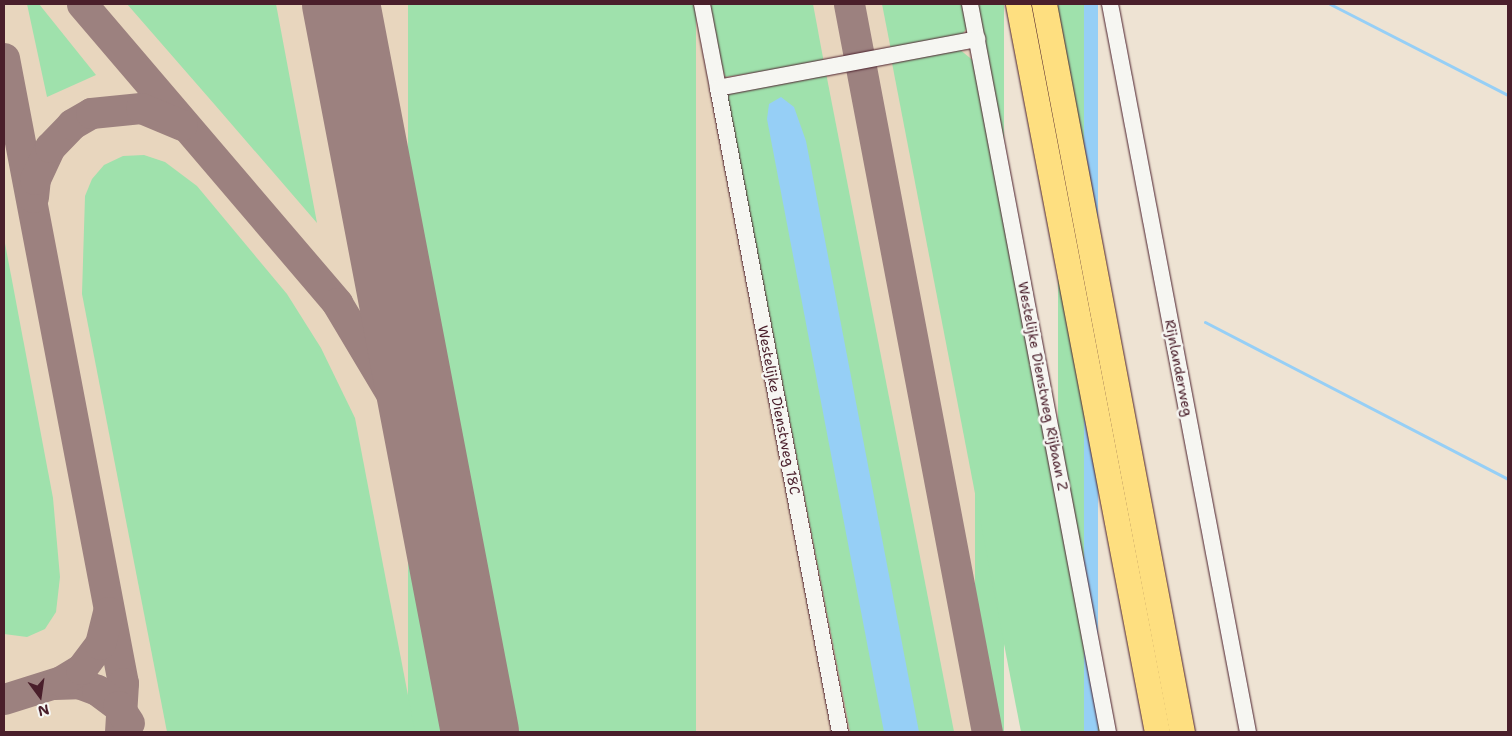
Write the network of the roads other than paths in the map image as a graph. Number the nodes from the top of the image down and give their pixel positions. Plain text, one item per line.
1 (702, 4) edge
2 (970, 4) edge
3 (1018, 4) edge
4 (1044, 4) edge
5 (1110, 4) edge
6 (977, 39) junction
7 (718, 88) junction
8 (840, 732) edge
9 (1108, 732) edge
10 (1157, 732) edge
11 (1182, 732) edge
12 (1248, 732) edge

1 - 7 street, Westelijke Dienstweg 18C
2 - 6 street, Westelijke Dienstweg Rijbaan Z
3 - 10 highway
4 - 11 highway
5 - 12 street, Rijnlanderweg
6 - 7 street
6 - 9 street, Westelijke Dienstweg Rijbaan Z
7 - 8 street, Westelijke Dienstweg 18C

